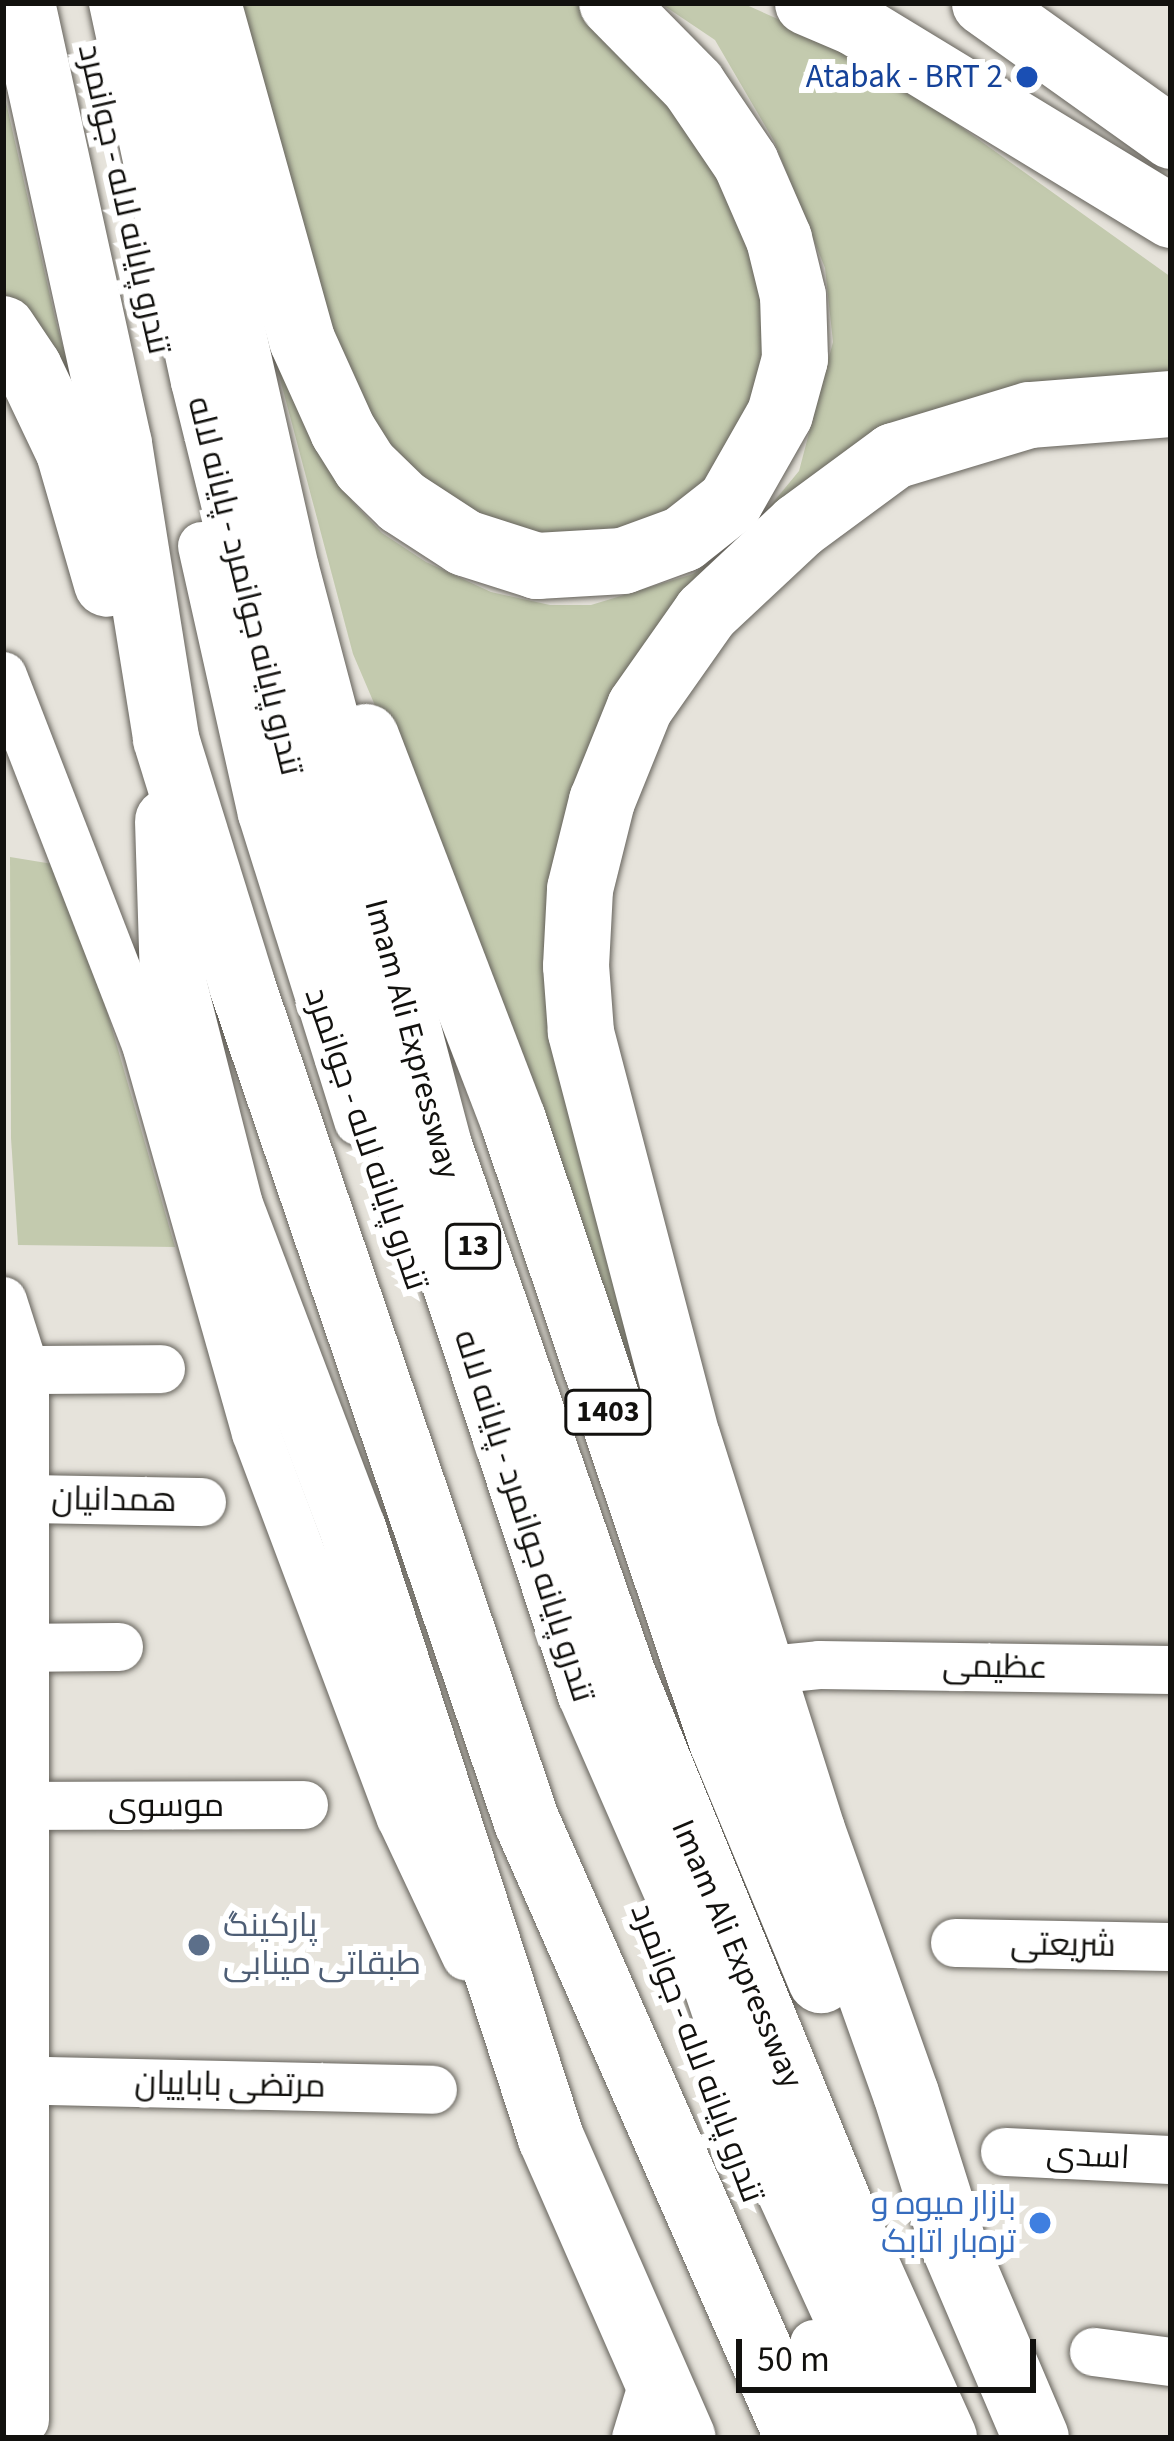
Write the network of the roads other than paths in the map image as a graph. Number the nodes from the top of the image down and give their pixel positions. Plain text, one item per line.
1 (22, 3) edge
2 (81, 3) edge
3 (113, 3) edge
4 (158, 3) edge
5 (208, 3) edge
6 (612, 3) edge
7 (806, 3) edge
8 (983, 3) edge
9 (1171, 136) edge
10 (1171, 216) edge
11 (3, 329) edge
12 (1171, 404) edge
13 (286, 569) junction
14 (3, 676) edge
15 (166, 739) junction
16 (3, 1301) edge
17 (25, 1370) junction
18 (160, 1370) dead end
19 (14, 1451) edge
20 (25, 1499) junction
21 (202, 1502) dead end
22 (119, 1647) dead end
23 (14, 1648) edge
24 (789, 1668) junction
25 (1171, 1670) edge
26 (304, 1805) dead end
27 (27, 1806) junction
28 (955, 1942) dead end
29 (1171, 1947) edge
30 (15, 2080) edge
31 (433, 2090) dead end
32 (550, 2138) junction
33 (1005, 2152) dead end
34 (1171, 2160) edge
35 (953, 2246) junction
36 (1094, 2352) dead end
37 (1171, 2362) edge
38 (656, 2373) junction
39 (25, 2420) dead end
40 (637, 2438) edge
41 (683, 2438) edge
42 (797, 2438) edge
43 (855, 2438) edge
44 (893, 2438) edge
45 (944, 2438) edge
46 (1036, 2438) edge

1 - 15 highway
2 - 43 street, تندرو پایانه لاله - جوانمرد
3 - 44 street, تندرو پایانه جوانمرد - پایانه لاله
4 - 13 highway, Imam Ali Expressway / 13
5 - 6 highway
7 - 10 main road
8 - 9 main road
11 - 15 highway
12 - 24 highway
13 - 35 highway, 1403
13 - 45 highway, Imam Ali Expressway / 13
14 - 32 street
15 - 32 highway
15 - 42 highway
16 - 17 street
17 - 18 street
17 - 19 street
19 - 20 street
20 - 21 street, همدانیان
20 - 23 street
22 - 23 street
23 - 27 street
24 - 25 street, عظیمی
24 - 35 highway
26 - 27 street, موسوی
27 - 30 street
28 - 29 street, شریعتی
30 - 31 street, مرتضی باباییان
30 - 39 street
32 - 38 highway
33 - 34 street, اسدی
35 - 46 highway
36 - 37 street
38 - 40 street
38 - 41 highway

